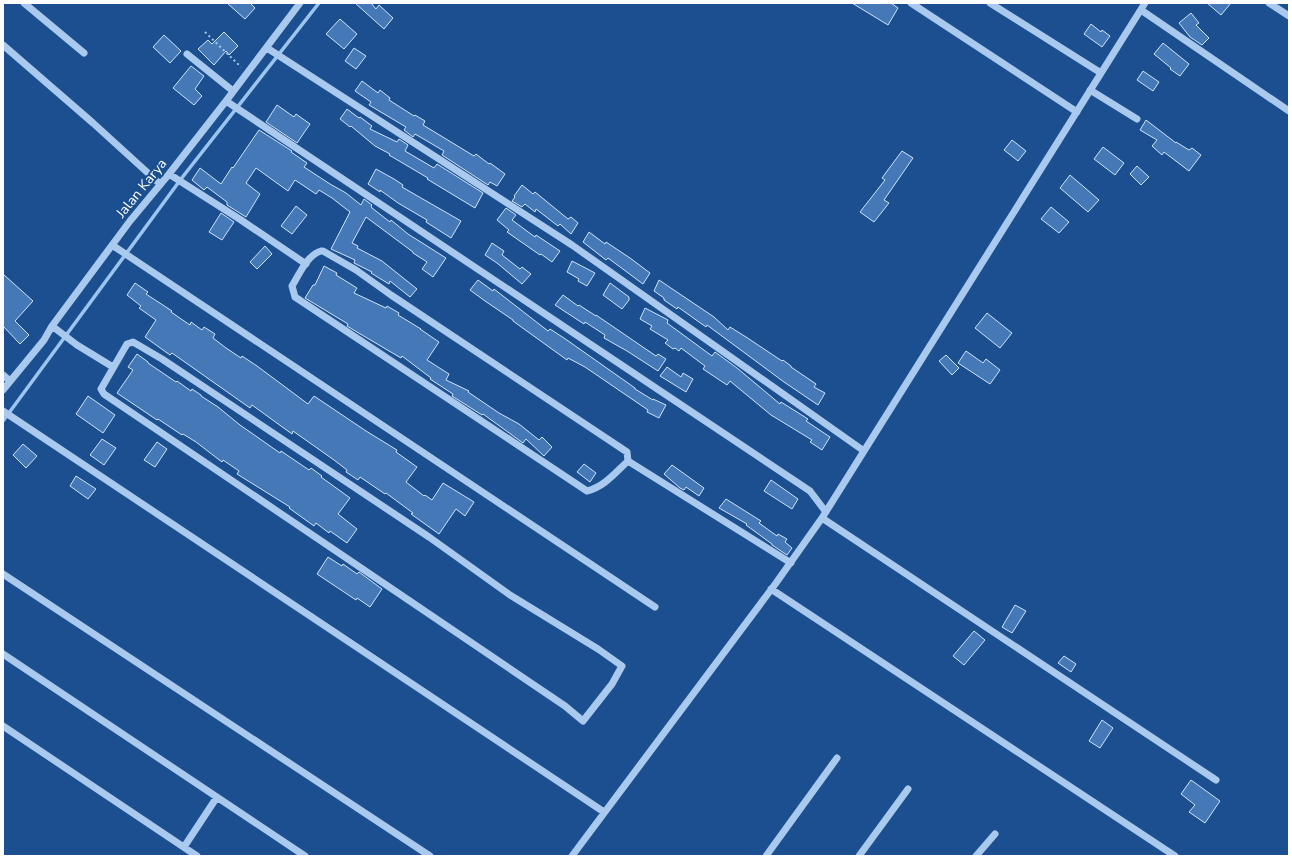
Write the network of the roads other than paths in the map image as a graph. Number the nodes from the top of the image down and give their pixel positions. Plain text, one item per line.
1 (24, 3) edge
2 (300, 3) edge
3 (911, 3) edge
4 (990, 3) edge
5 (1145, 3) edge
6 (1269, 3) edge
7 (1141, 10) junction
8 (1289, 16) edge
9 (3, 45) edge
10 (270, 49) junction
11 (84, 54) dead end
12 (187, 54) dead end
13 (1101, 73) junction
14 (1090, 90) junction
15 (233, 91) junction
16 (228, 102) junction
17 (1289, 110) edge
18 (1077, 112) junction
19 (1137, 119) dead end
20 (171, 176) junction
21 (160, 184) junction
22 (112, 245) junction
23 (306, 264) junction
24 (52, 326) junction
25 (113, 367) junction
26 (3, 375) edge
27 (10, 381) junction
28 (3, 390) edge
29 (3, 411) edge
30 (864, 451) junction
31 (628, 461) junction
32 (824, 515) junction
33 (791, 563) junction
34 (3, 574) edge
35 (771, 589) junction
36 (655, 607) dead end
37 (3, 654) edge
38 (3, 726) edge
39 (837, 758) dead end
40 (1216, 780) dead end
41 (908, 789) dead end
42 (217, 797) junction
43 (604, 812) junction
44 (995, 834) dead end
45 (184, 847) junction
46 (197, 856) edge
47 (305, 856) edge
48 (430, 856) edge
49 (572, 856) edge
50 (766, 856) edge
51 (858, 856) edge
52 (976, 856) edge
53 (1176, 856) edge

1 - 11 street
2 - 10 street, Jalan Karya
3 - 18 street
4 - 13 street
5 - 7 street
6 - 8 street
7 - 13 street
7 - 17 street
9 - 21 street
10 - 15 street, Jalan Karya
10 - 30 street
12 - 15 street
13 - 14 street
14 - 18 street
14 - 19 street
15 - 16 street, Jalan Karya
16 - 20 street, Jalan Karya
16 - 32 street
18 - 30 street
20 - 21 street, Jalan Karya
20 - 23 street
21 - 22 street, Jalan Karya
22 - 24 street, Jalan Karya
22 - 36 street
23 - 31 street
23 - 31 street
24 - 25 street
24 - 27 street, Jalan Karya
25 - 25 street
26 - 27 street
27 - 28 street, Jalan Karya
29 - 43 street
30 - 32 street
31 - 33 street
32 - 33 street
32 - 40 street
33 - 35 street
34 - 48 street
35 - 43 street
35 - 53 street
37 - 42 street
38 - 45 street
39 - 50 street
41 - 51 street
42 - 45 street
42 - 47 street
43 - 49 street
44 - 52 street
45 - 46 street

